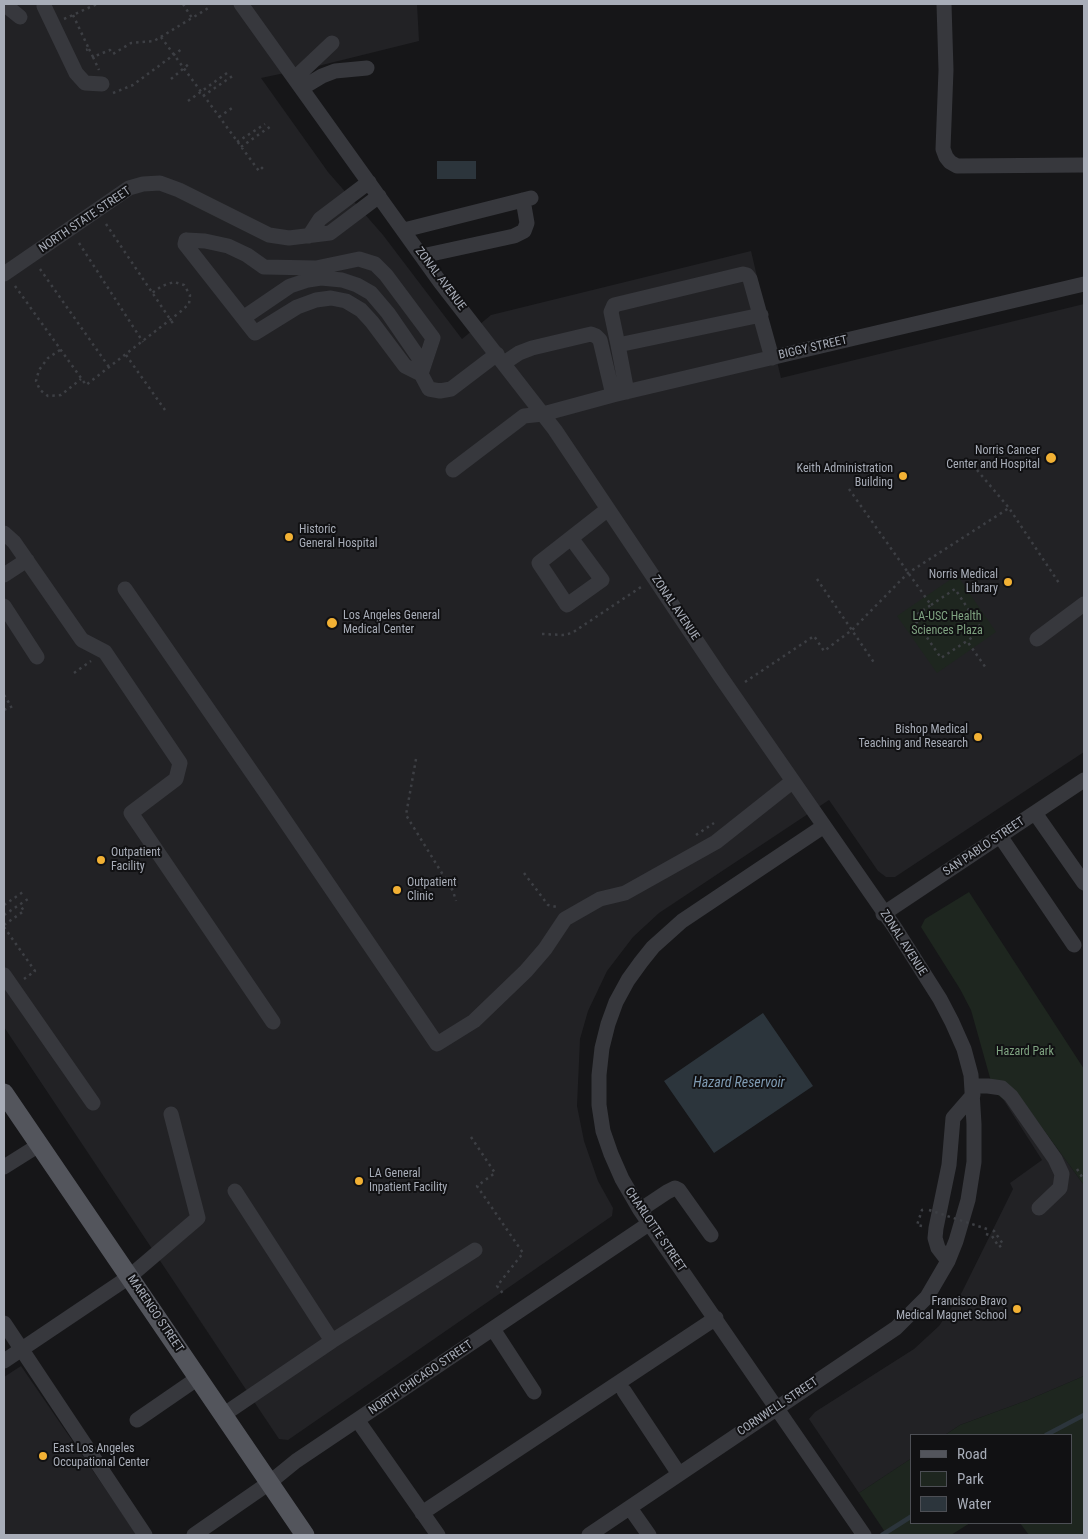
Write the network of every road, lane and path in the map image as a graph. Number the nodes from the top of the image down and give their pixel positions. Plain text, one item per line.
1 (4, 4) edge
2 (97, 4) edge
3 (183, 4) edge
4 (241, 4) edge
5 (944, 4) edge
6 (44, 6) dead end
7 (210, 8) dead end
8 (73, 15) junction
9 (20, 17) dead end
10 (192, 18) junction
11 (60, 21) dead end
12 (161, 37) junction
13 (332, 43) dead end
14 (183, 48) dead end
15 (174, 55) junction
16 (190, 64) dead end
17 (183, 68) junction
18 (367, 68) dead end
19 (227, 73) dead end
20 (234, 75) dead end
21 (171, 79) dead end
22 (298, 83) junction
23 (106, 89) joint
24 (201, 92) junction
25 (203, 96) junction
26 (188, 101) dead end
27 (232, 108) dead end
28 (219, 117) junction
29 (265, 124) dead end
30 (271, 126) dead end
31 (237, 142) junction
32 (241, 147) junction
33 (265, 165) dead end
34 (1084, 165) edge
35 (370, 182) junction
36 (380, 196) junction
37 (106, 224) dead end
38 (404, 230) junction
39 (310, 236) junction
40 (79, 243) dead end
41 (422, 256) junction
42 (40, 269) dead end
43 (4, 274) edge
44 (1084, 284) edge
45 (15, 286) dead end
46 (152, 293) junction
47 (761, 315) junction
48 (243, 318) junction
49 (170, 320) junction
50 (174, 325) dead end
51 (143, 342) junction
52 (60, 350) junction
53 (619, 350) junction
54 (126, 354) junction
55 (500, 358) junction
56 (772, 358) junction
57 (109, 367) junction
58 (421, 374) junction
59 (81, 379) junction
60 (620, 394) junction
61 (165, 410) dead end
62 (543, 414) junction
63 (453, 470) dead end
64 (978, 470) dead end
65 (849, 489) dead end
66 (1009, 508) junction
67 (608, 509) junction
68 (4, 533) edge
69 (571, 538) dead end
70 (27, 560) junction
71 (908, 573) junction
72 (4, 575) edge
73 (817, 579) dead end
74 (1059, 583) dead end
75 (641, 587) dead end
76 (124, 589) dead end
77 (1084, 604) edge
78 (932, 605) junction
79 (4, 606) edge
80 (852, 630) junction
81 (542, 634) dead end
82 (1037, 639) dead end
83 (967, 641) junction
84 (37, 657) dead end
85 (86, 664) dead end
86 (875, 664) dead end
87 (986, 668) dead end
88 (74, 673) dead end
89 (745, 682) dead end
90 (4, 695) edge
91 (15, 705) dead end
92 (11, 706) junction
93 (4, 710) edge
94 (416, 759) dead end
95 (1084, 780) edge
96 (793, 781) junction
97 (1035, 813) junction
98 (719, 820) dead end
99 (824, 826) junction
100 (695, 836) dead end
101 (1000, 836) junction
102 (524, 872) dead end
103 (1084, 883) edge
104 (23, 892) dead end
105 (28, 899) dead end
106 (456, 901) dead end
107 (20, 904) junction
108 (4, 905) edge
109 (563, 907) dead end
110 (884, 914) junction
111 (4, 915) edge
112 (4, 926) edge
113 (1074, 945) dead end
114 (4, 975) edge
115 (19, 982) dead end
116 (273, 1022) dead end
117 (972, 1090) junction
118 (4, 1096) edge
119 (93, 1103) dead end
120 (171, 1114) dead end
121 (471, 1137) dead end
122 (39, 1145) junction
123 (4, 1167) edge
124 (235, 1191) dead end
125 (1040, 1208) dead end
126 (640, 1210) junction
127 (925, 1218) dead end
128 (650, 1223) junction
129 (986, 1234) dead end
130 (712, 1236) dead end
131 (474, 1250) dead end
132 (948, 1261) junction
133 (129, 1276) junction
134 (505, 1296) dead end
135 (716, 1318) junction
136 (5, 1324) edge
137 (493, 1330) junction
138 (332, 1341) junction
139 (21, 1349) junction
140 (4, 1361) edge
141 (198, 1378) junction
142 (624, 1391) dead end
143 (534, 1392) dead end
144 (776, 1408) junction
145 (223, 1415) junction
146 (137, 1420) dead end
147 (358, 1421) junction
148 (679, 1474) junction
149 (269, 1483) junction
150 (630, 1508) junction
151 (422, 1512) junction
152 (145, 1535) edge
153 (194, 1535) edge
154 (306, 1535) edge
155 (438, 1535) edge
156 (589, 1535) edge
157 (649, 1535) edge
158 (864, 1535) edge

1 - 9 street
2 - 8 path
3 - 10 path
4 - 22 street, ZONAL AVENUE
5 - 34 street
6 - 23 street
7 - 10 path
8 - 11 path
8 - 12 path
10 - 12 path
12 - 15 path
13 - 22 street
14 - 15 path
15 - 17 path
15 - 23 path
16 - 17 path
17 - 21 path
17 - 24 path
18 - 22 street
19 - 24 path
20 - 25 path
22 - 35 street, ZONAL AVENUE
24 - 25 path
24 - 26 path
25 - 28 path
27 - 28 path
28 - 31 path
29 - 31 path
30 - 32 path
31 - 32 path
32 - 33 path
35 - 36 street, ZONAL AVENUE
35 - 39 street
36 - 38 street, ZONAL AVENUE
36 - 39 street, NORTH STATE STREET
37 - 46 path
38 - 41 street, ZONAL AVENUE
38 - 41 street
39 - 43 street, NORTH STATE STREET
40 - 51 path
41 - 55 street, ZONAL AVENUE
42 - 57 path
44 - 56 street, BIGGY STREET
45 - 52 path
46 - 49 path
46 - 49 path
47 - 53 street
47 - 53 street
47 - 56 street
48 - 58 street
48 - 58 street
48 - 58 street
49 - 50 path
49 - 51 path
51 - 54 path
52 - 59 path
52 - 59 path
53 - 60 street
54 - 57 path
54 - 61 path
55 - 58 street
55 - 60 street
55 - 62 street, ZONAL AVENUE
56 - 60 street, BIGGY STREET
57 - 59 path
60 - 62 street, BIGGY STREET
62 - 63 street, BIGGY STREET
62 - 67 street, ZONAL AVENUE
64 - 66 path
65 - 71 path
66 - 71 path
66 - 74 path
67 - 69 street
67 - 96 street, ZONAL AVENUE
68 - 70 street
70 - 72 street
70 - 116 street
71 - 78 path
71 - 80 path
73 - 80 path
75 - 81 path
76 - 96 street
77 - 82 street
78 - 83 path
78 - 83 path
79 - 84 street
80 - 86 path
80 - 89 path
83 - 87 path
85 - 88 path
90 - 92 path
91 - 92 path
92 - 93 path
94 - 106 path
95 - 97 street, SAN PABLO STREET
96 - 99 street, ZONAL AVENUE
97 - 101 street, SAN PABLO STREET
97 - 103 street
98 - 100 path
99 - 110 street, ZONAL AVENUE
99 - 126 street, CHARLOTTE STREET
101 - 110 street, SAN PABLO STREET
101 - 113 street
102 - 109 path
104 - 108 path
105 - 107 path
107 - 111 path
107 - 112 path
110 - 117 street, ZONAL AVENUE
112 - 115 path
114 - 119 street
117 - 125 street
117 - 132 street, ZONAL AVENUE
117 - 132 street
118 - 122 main road, MARENGO STREET
120 - 133 street
121 - 134 path
122 - 123 street
122 - 133 main road, MARENGO STREET
124 - 138 street
126 - 128 street, CHARLOTTE STREET
126 - 130 street
127 - 129 path, bridge
128 - 135 street, CHARLOTTE STREET
128 - 137 street, NORTH CHICAGO STREET
131 - 138 street
132 - 144 street, CORNWELL STREET
133 - 139 street
133 - 141 main road, MARENGO STREET
135 - 144 street, CHARLOTTE STREET
135 - 151 street
136 - 139 street
137 - 143 street
137 - 147 street, NORTH CHICAGO STREET
138 - 145 street
139 - 140 street
139 - 152 street
141 - 145 main road, MARENGO STREET
141 - 146 street
142 - 148 street
144 - 148 street, CORNWELL STREET
144 - 158 street, CHARLOTTE STREET
145 - 149 main road, MARENGO STREET
147 - 149 street, NORTH CHICAGO STREET
147 - 151 street
148 - 150 street, CORNWELL STREET
149 - 153 street, NORTH CHICAGO STREET
149 - 154 main road, MARENGO STREET
150 - 156 street, CORNWELL STREET
150 - 157 street
151 - 155 street

